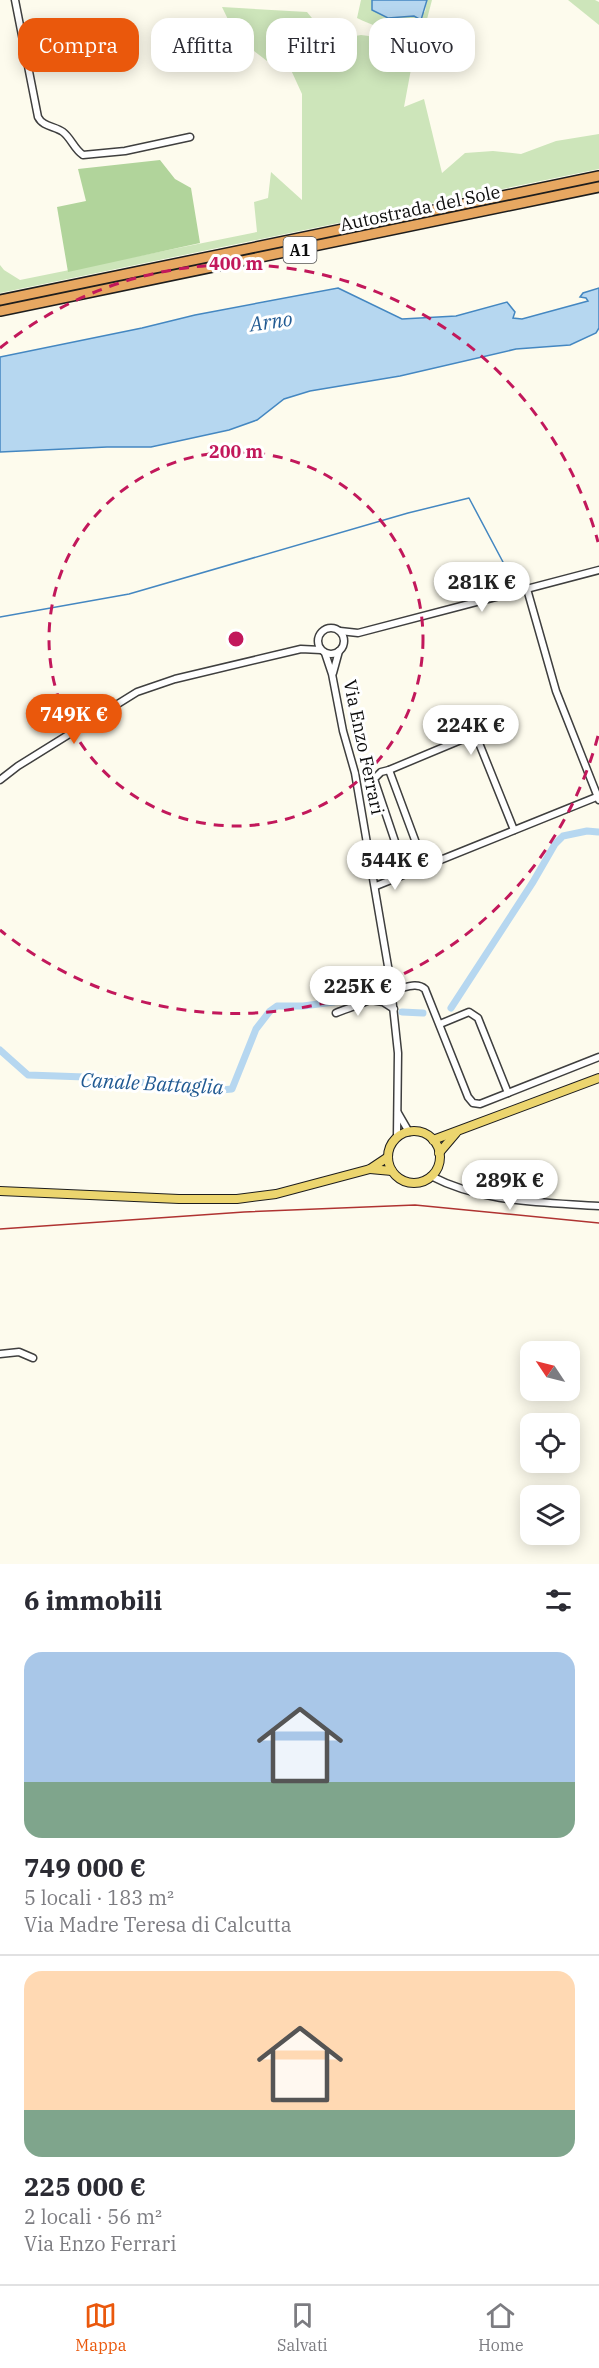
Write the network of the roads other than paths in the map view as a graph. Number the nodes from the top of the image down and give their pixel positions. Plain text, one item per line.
1 (15, 0) edge
2 (190, 137) dead end
3 (599, 176) edge
4 (599, 187) edge
5 (0, 300) edge
6 (0, 311) edge
7 (599, 570) edge
8 (527, 589) junction
9 (339, 631) junction
10 (358, 633) junction
11 (318, 638) junction
12 (341, 648) junction
13 (302, 649) junction
14 (323, 651) junction
15 (332, 674) junction
16 (388, 771) junction
17 (0, 780) edge
18 (598, 798) edge
19 (514, 830) junction
20 (425, 867) junction
21 (406, 874) junction
22 (376, 886) junction
23 (391, 982) junction
24 (392, 990) junction
25 (370, 1000) junction
26 (394, 1008) junction
27 (336, 1013) dead end
28 (440, 1024) junction
29 (599, 1057) edge
30 (599, 1078) edge
31 (508, 1093) junction
32 (398, 1113) junction
33 (409, 1132) junction
34 (456, 1133) junction
35 (397, 1137) junction
36 (434, 1140) junction
37 (439, 1153) junction
38 (388, 1157) junction
39 (370, 1169) junction
40 (392, 1171) junction
41 (431, 1176) junction
42 (0, 1191) edge
43 (599, 1206) edge
44 (0, 1354) edge
45 (33, 1358) dead end

1 - 2 street
3 - 5 highway, Autostrada del Sole / A1
4 - 6 highway, Autostrada del Sole / A1
7 - 8 street
8 - 10 street
8 - 18 street
9 - 10 street
9 - 11 street
9 - 12 street
10 - 12 street
11 - 13 street
11 - 14 street
12 - 14 street
12 - 15 street
13 - 14 street
13 - 17 street
14 - 15 street, Via Enzo Ferrari
15 - 22 street, Via Enzo Ferrari
16 - 19 street
16 - 20 street
16 - 21 street
18 - 19 street
19 - 20 street
20 - 21 street
21 - 22 street
22 - 23 street, Via Enzo Ferrari
23 - 24 street, Via Enzo Ferrari
23 - 25 street
24 - 26 street, Via Enzo Ferrari
24 - 28 street
25 - 26 street
25 - 27 street
26 - 32 street, Via Enzo Ferrari
28 - 31 street
28 - 31 street
29 - 31 street
30 - 34 main road
32 - 33 street
32 - 35 street, Via Enzo Ferrari
33 - 35 main road
33 - 36 main road
34 - 36 main road
34 - 37 main road
35 - 38 main road
36 - 37 main road
37 - 41 main road
38 - 39 main road
38 - 40 main road
39 - 40 main road
39 - 42 main road
40 - 41 main road
41 - 43 street
44 - 45 street

